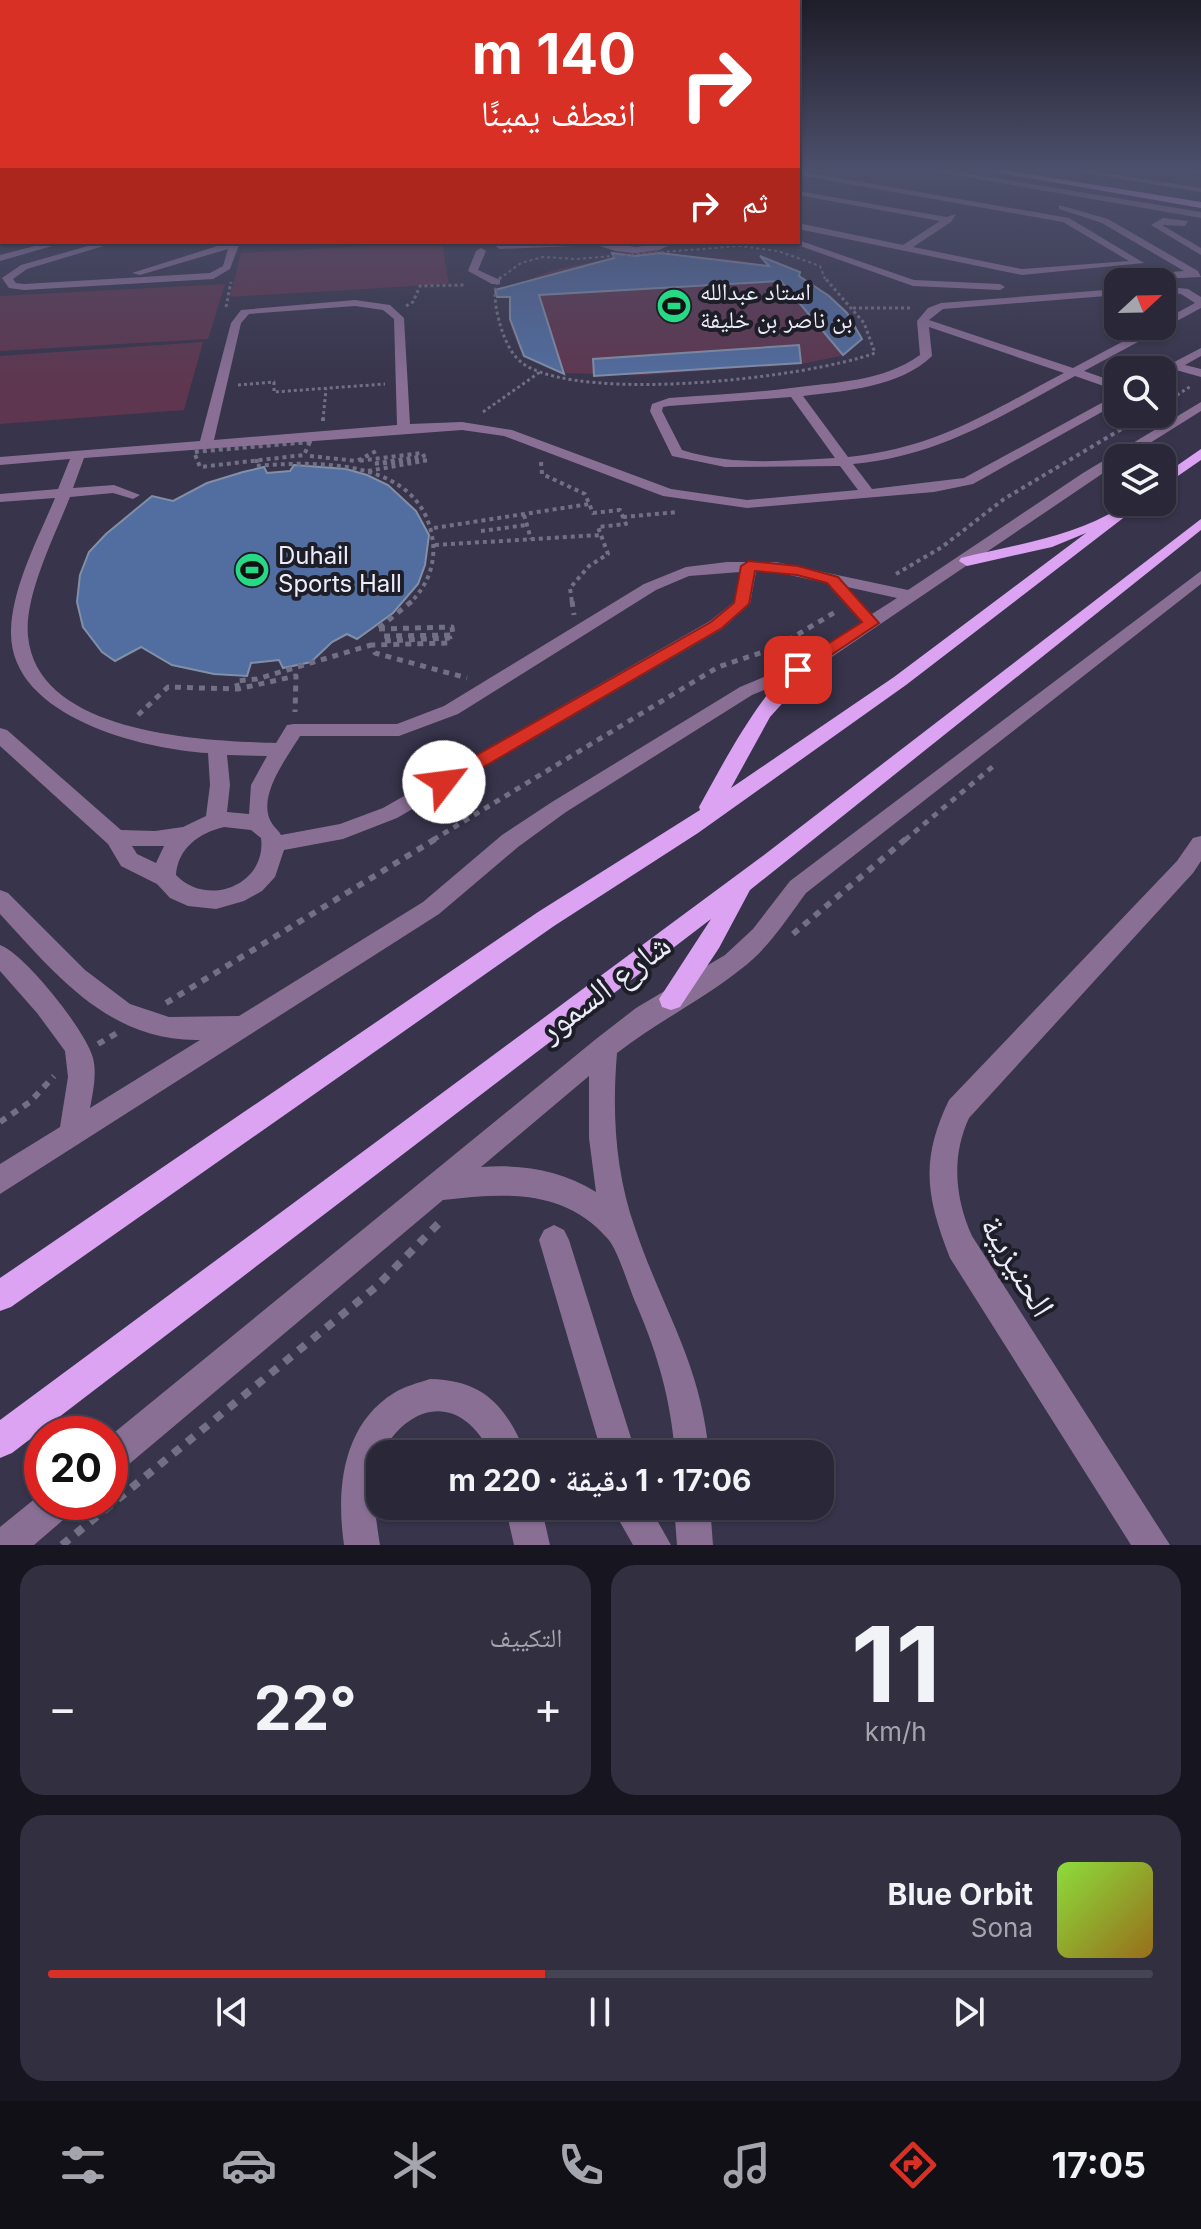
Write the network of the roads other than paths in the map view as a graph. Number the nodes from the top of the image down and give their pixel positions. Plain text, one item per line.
1 (867, 240) edge
2 (917, 240) edge
3 (1101, 240) edge
4 (1137, 240) edge
5 (53, 244) edge
6 (104, 244) edge
7 (231, 244) edge
8 (234, 244) edge
9 (496, 244) edge
10 (603, 244) edge
11 (661, 244) edge
12 (800, 244) edge
13 (480, 247) edge
14 (905, 248) junction
15 (1154, 249) junction
16 (1197, 250) edge
17 (0, 258) edge
18 (1198, 275) edge
19 (1176, 276) edge
20 (496, 282) road end
21 (102, 283) junction
22 (1014, 286) dead end
23 (1176, 292) edge
24 (1104, 293) edge
25 (1201, 303) edge
26 (925, 317) junction
27 (1201, 351) edge
28 (1179, 364) junction
29 (1176, 366) edge
30 (1074, 372) junction
31 (1201, 373) edge
32 (1104, 382) edge
33 (793, 391) junction
34 (1104, 406) edge
35 (1201, 406) edge
36 (404, 428) junction
37 (206, 444) junction
38 (1201, 453) edge
39 (79, 454) junction
40 (841, 459) junction
41 (0, 461) edge
42 (1176, 472) edge
43 (66, 492) junction
44 (868, 494) junction
45 (133, 495) dead end
46 (0, 498) edge
47 (1117, 517) joint
48 (1201, 523) edge
49 (967, 561) junction
50 (749, 566) junction
51 (1201, 576) edge
52 (832, 580) junction
53 (912, 596) junction
54 (871, 623) junction
55 (808, 665) junction
56 (0, 735) edge
57 (217, 748) junction
58 (282, 750) junction
59 (216, 821) junction
60 (691, 827) junction
61 (187, 834) junction
62 (268, 835) junction
63 (116, 838) junction
64 (1201, 844) edge
65 (165, 878) junction
66 (746, 880) junction
67 (0, 899) edge
68 (0, 955) edge
69 (671, 999) junction
70 (243, 1027) junction
71 (605, 1047) junction
72 (72, 1134) junction
73 (0, 1180) edge
74 (437, 1187) junction
75 (622, 1232) junction
76 (554, 1240) dead end
77 (0, 1296) edge
78 (372, 1440) edge
79 (504, 1440) edge
80 (618, 1440) edge
81 (691, 1440) edge
82 (0, 1441) edge
83 (128, 1443) edge
84 (366, 1453) edge
85 (36, 1520) edge
86 (526, 1520) edge
87 (638, 1520) edge
88 (693, 1520) edge
89 (6, 1545) edge
90 (362, 1545) edge
91 (532, 1545) edge
92 (653, 1545) edge
93 (695, 1545) edge
94 (1152, 1545) edge

1 - 14 street
2 - 14 street
3 - 14 street
4 - 15 street
5 - 17 street
6 - 21 street
7 - 21 street
8 - 21 street
9 - 13 street
10 - 11 street
12 - 22 street
13 - 20 street
15 - 16 street
15 - 18 street
18 - 19 street
23 - 25 street
24 - 26 street
25 - 30 street
26 - 30 street
26 - 33 street
27 - 28 street
28 - 29 street
28 - 31 street
30 - 32 street
30 - 40 street
33 - 40 street
33 - 40 street
34 - 44 street
35 - 49 street
36 - 37 street
36 - 37 street
36 - 44 street
37 - 39 street
38 - 42 main road
39 - 41 street
39 - 43 street
40 - 44 street
43 - 45 street
43 - 46 street
43 - 57 street
47 - 49 main road
47 - 60 main road
48 - 66 main road, شارع السمور
49 - 53 street
50 - 52 street
50 - 58 street
50 - 62 street
51 - 69 street, شارع السمور
52 - 53 street
52 - 54 street
53 - 54 street
54 - 55 street
55 - 60 main road
55 - 70 street
56 - 63 street
57 - 58 street
57 - 59 street
58 - 62 street
59 - 61 street
59 - 62 street
60 - 77 main road
61 - 63 street
61 - 65 street
62 - 65 street
63 - 65 street
64 - 94 street, الحنيزيبة
66 - 69 main road
66 - 82 main road, شارع السمور
67 - 70 street
68 - 72 street
69 - 71 street, شارع السمور
70 - 72 street
71 - 74 street, شارع السمور
71 - 75 street
72 - 73 street
74 - 75 street
74 - 83 street, شارع السمور
75 - 81 street
76 - 80 street
78 - 79 street
84 - 90 street
85 - 89 street
86 - 91 street
87 - 92 street
88 - 93 street

